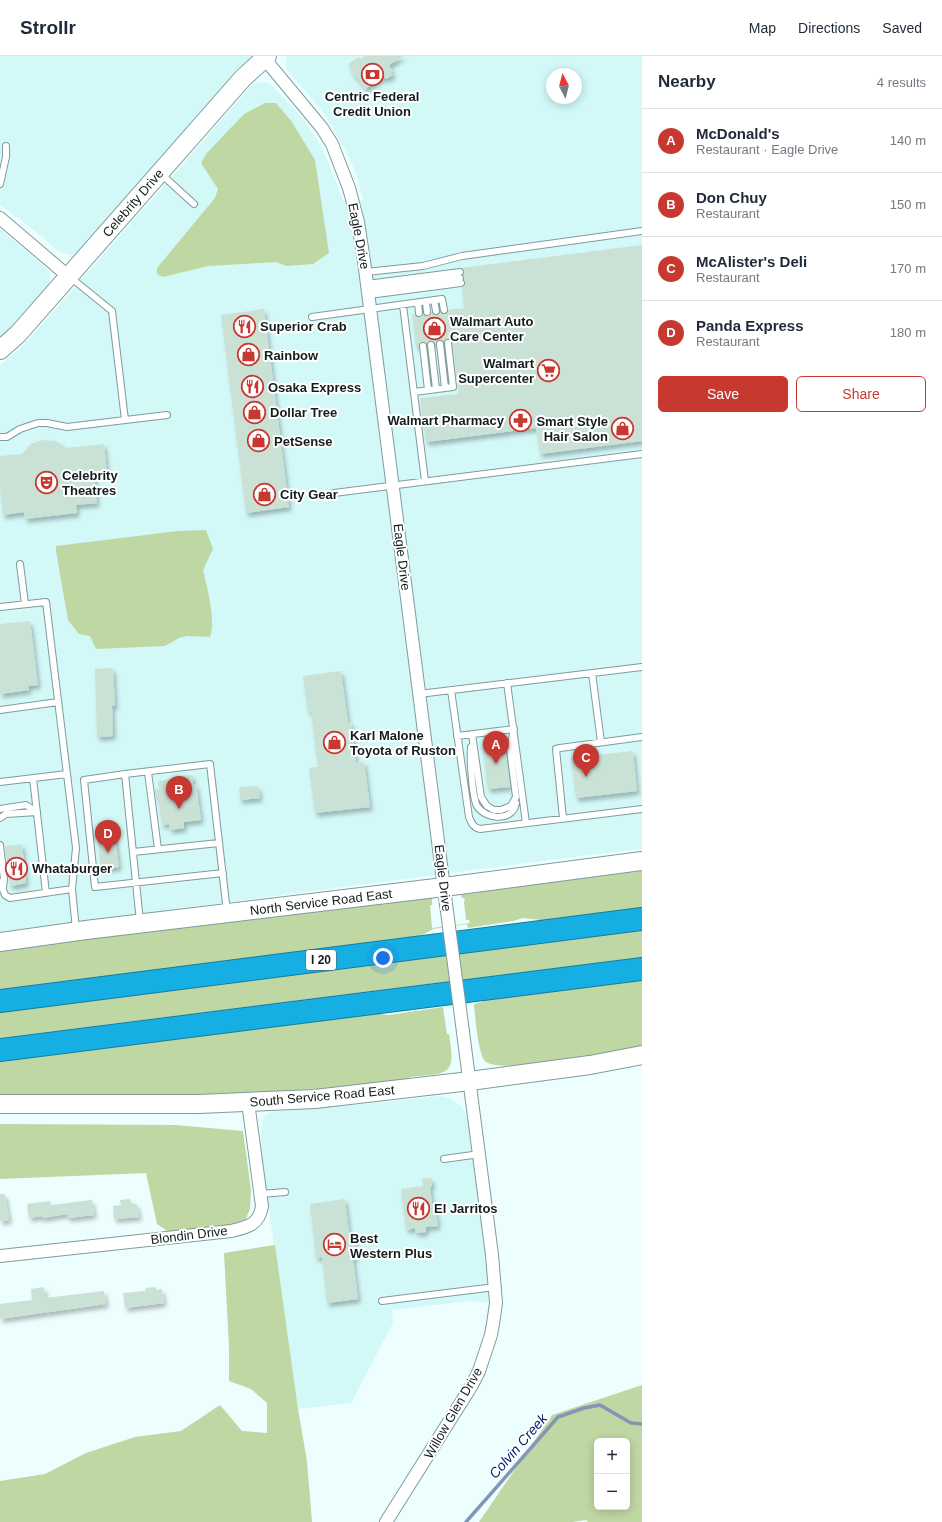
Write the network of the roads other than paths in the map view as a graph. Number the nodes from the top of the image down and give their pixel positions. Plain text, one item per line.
1 (264, 57) edge
2 (6, 146) dead end
3 (160, 173) junction
4 (0, 184) edge
5 (194, 204) dead end
6 (0, 218) edge
7 (642, 231) edge
8 (68, 276) junction
9 (368, 285) junction
10 (434, 300) junction
11 (426, 302) junction
12 (418, 303) junction
13 (403, 305) junction
14 (370, 309) junction
15 (444, 310) dead end
16 (436, 311) dead end
17 (427, 312) dead end
18 (419, 313) dead end
19 (312, 317) dead end
20 (448, 343) dead end
21 (440, 344) dead end
22 (431, 345) dead end
23 (423, 346) dead end
24 (0, 350) edge
25 (445, 388) junction
26 (436, 389) junction
27 (428, 390) junction
28 (414, 392) junction
29 (167, 415) dead end
30 (125, 420) junction
31 (0, 437) edge
32 (642, 454) edge
33 (425, 482) junction
34 (393, 485) junction
35 (334, 493) dead end
36 (20, 564) dead end
37 (25, 604) junction
38 (0, 607) edge
39 (642, 666) edge
40 (592, 673) junction
41 (507, 683) junction
42 (451, 690) junction
43 (419, 694) junction
44 (58, 702) junction
45 (0, 710) edge
46 (514, 728) junction
47 (472, 734) junction
48 (457, 736) junction
49 (642, 737) edge
50 (601, 742) junction
51 (148, 772) junction
52 (67, 774) junction
53 (125, 774) junction
54 (32, 778) junction
55 (0, 782) edge
56 (642, 808) edge
57 (0, 809) edge
58 (36, 812) junction
59 (0, 818) edge
60 (563, 818) junction
61 (526, 823) junction
62 (219, 843) junction
63 (0, 844) edge
64 (158, 849) junction
65 (133, 852) junction
66 (642, 861) edge
67 (223, 873) junction
68 (136, 882) junction
69 (2, 885) edge
70 (72, 889) junction
71 (46, 893) junction
72 (445, 896) junction
73 (227, 913) junction
74 (642, 919) edge
75 (140, 924) junction
76 (76, 931) junction
77 (0, 942) edge
78 (642, 970) edge
79 (0, 1001) edge
80 (0, 1050) edge
81 (642, 1055) edge
82 (470, 1081) junction
83 (248, 1102) junction
84 (0, 1104) edge
85 (480, 1154) junction
86 (444, 1158) dead end
87 (285, 1192) dead end
88 (261, 1194) junction
89 (0, 1256) edge
90 (495, 1287) junction
91 (382, 1301) dead end
92 (386, 1522) edge

1 - 3 main road, Celebrity Drive
1 - 9 street, Eagle Drive
2 - 4 lane
3 - 5 lane
3 - 8 main road, Celebrity Drive
6 - 8 street
7 - 9 lane
8 - 24 main road, Celebrity Drive
8 - 30 lane
9 - 9 lane
9 - 14 street, Eagle Drive
10 - 11 lane
10 - 15 lane
10 - 16 lane
11 - 12 lane
11 - 17 lane
12 - 13 lane
12 - 18 lane
13 - 14 lane
13 - 28 lane
14 - 19 lane
14 - 34 street, Eagle Drive
20 - 25 lane
21 - 25 lane
22 - 26 lane
23 - 27 lane
25 - 26 lane
26 - 27 lane
27 - 28 lane
28 - 33 lane
29 - 30 lane
30 - 31 lane
32 - 33 lane
33 - 34 lane
34 - 35 lane
34 - 43 street, Eagle Drive
36 - 37 lane
37 - 38 lane
37 - 44 lane
39 - 40 lane
40 - 41 lane
40 - 50 lane
41 - 42 lane
41 - 46 lane
42 - 43 lane
42 - 48 lane
43 - 72 street, Eagle Drive
44 - 45 lane
44 - 52 lane
46 - 47 lane
46 - 47 lane
46 - 61 lane
47 - 48 lane
48 - 61 lane
49 - 50 lane
50 - 60 lane
51 - 53 lane
51 - 62 lane
51 - 64 lane
52 - 54 lane
52 - 70 lane
53 - 65 lane
53 - 68 lane
54 - 55 lane
54 - 58 lane
56 - 60 lane
57 - 58 lane
58 - 59 lane
58 - 71 lane
60 - 61 lane
62 - 64 lane
62 - 67 lane
63 - 69 lane
64 - 65 lane
65 - 68 lane
66 - 72 main road, North Service Road East
67 - 68 lane
67 - 73 lane
68 - 75 lane
69 - 71 lane
70 - 71 lane
70 - 76 lane
72 - 73 main road, North Service Road East
72 - 82 street, Eagle Drive, bridge
73 - 75 main road, North Service Road East
74 - 79 highway, I 20
75 - 76 main road, North Service Road East
76 - 77 main road, North Service Road East
78 - 80 highway
81 - 82 main road, South Service Road East
82 - 83 main road, South Service Road East
82 - 85 street, Willow Glen Drive
83 - 84 main road, South Service Road East
83 - 88 street, Blondin Drive
85 - 86 lane
85 - 90 street, Willow Glen Drive
87 - 88 lane
88 - 89 street, Blondin Drive
90 - 91 lane
90 - 92 street, Willow Glen Drive

